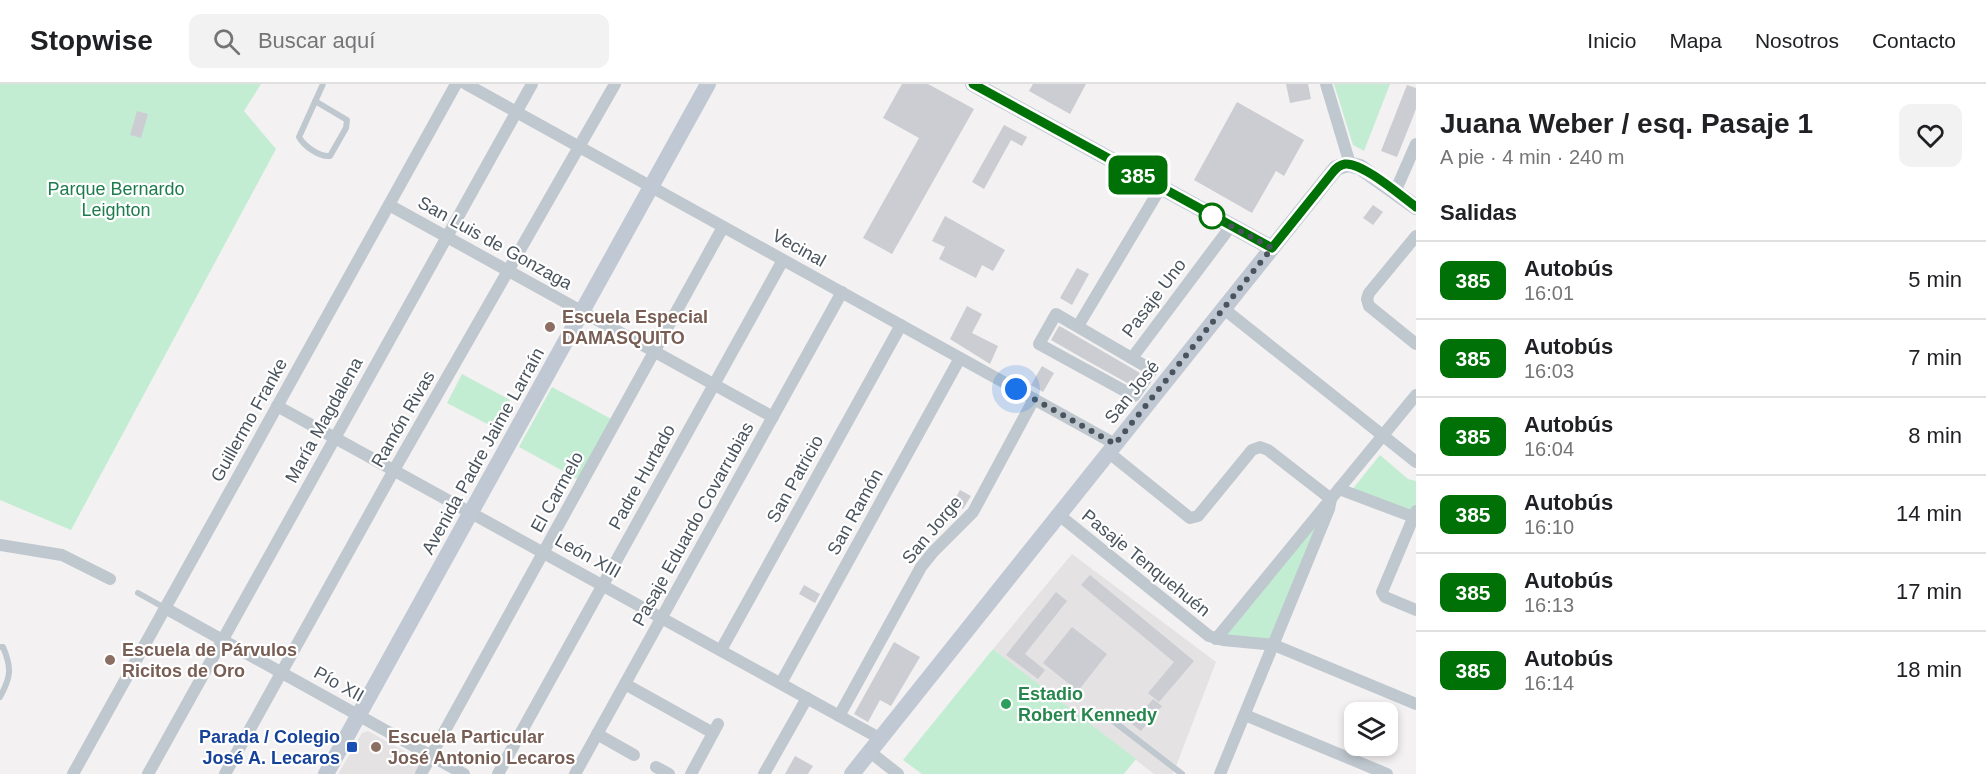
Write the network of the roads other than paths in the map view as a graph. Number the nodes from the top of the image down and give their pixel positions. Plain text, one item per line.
1 (323, 84) edge
2 (456, 84) edge
3 (466, 84) edge
4 (532, 84) edge
5 (615, 84) edge
6 (708, 84) edge
7 (975, 84) edge
8 (1326, 84) edge
9 (315, 101) junction
10 (516, 112) junction
11 (1416, 144) edge
12 (580, 147) junction
13 (1413, 157) edge
14 (1350, 164) junction
15 (651, 187) junction
16 (1161, 187) junction
17 (1395, 192) junction
18 (389, 205) junction
19 (1416, 207) edge
20 (1231, 226) junction
21 (723, 227) junction
22 (1416, 236) edge
23 (447, 237) junction
24 (1272, 248) junction
25 (783, 260) junction
26 (509, 271) junction
27 (842, 292) junction
28 (1224, 309) junction
29 (582, 312) junction
30 (901, 325) junction
31 (1078, 327) junction
32 (1416, 344) edge
33 (655, 352) junction
34 (960, 358) junction
35 (1132, 358) junction
36 (714, 384) junction
37 (1416, 395) edge
38 (1034, 399) junction
39 (277, 406) junction
40 (773, 417) junction
41 (1382, 436) junction
42 (335, 438) junction
43 (1112, 448) junction
44 (1416, 462) edge
45 (394, 470) junction
46 (1340, 489) junction
47 (1331, 499) junction
48 (471, 513) junction
49 (1059, 515) junction
50 (1415, 515) edge
51 (0, 545) edge
52 (544, 553) junction
53 (110, 579) dead end
54 (603, 585) junction
55 (138, 593) dead end
56 (165, 608) junction
57 (1416, 610) edge
58 (662, 618) junction
59 (1216, 639) junction
60 (223, 640) junction
61 (1274, 645) junction
62 (0, 647) edge
63 (721, 650) junction
64 (282, 673) junction
65 (781, 683) junction
66 (625, 684) junction
67 (0, 697) edge
68 (807, 698) junction
69 (1416, 704) edge
70 (359, 715) junction
71 (1245, 715) junction
72 (839, 716) junction
73 (1108, 717) dead end
74 (597, 734) junction
75 (881, 739) junction
76 (870, 752) junction
77 (634, 754) dead end
78 (431, 756) junction
79 (656, 767) dead end
80 (74, 774) edge
81 (148, 774) edge
82 (225, 774) edge
83 (326, 774) edge
84 (421, 774) edge
85 (464, 774) edge
86 (498, 774) edge
87 (575, 774) edge
88 (669, 774) edge
89 (691, 774) edge
90 (764, 774) edge
91 (852, 774) edge
92 (898, 774) edge
93 (1182, 774) edge
94 (1221, 774) edge
95 (1387, 774) edge

1 - 9 lane
2 - 18 street, Guillermo Franke
3 - 10 street, Vecinal
4 - 10 street, María Magdalena
5 - 12 street, Ramón Rivas
6 - 15 street, Avenida Padre Jaime Larraín
7 - 16 street
8 - 14 street
9 - 9 lane
10 - 12 street, Vecinal
10 - 23 street, María Magdalena
11 - 13 street
12 - 15 street, Vecinal
12 - 26 street, Ramón Rivas
13 - 17 street
14 - 17 street
14 - 24 street, San José
15 - 21 street, Vecinal
15 - 29 street, Avenida Padre Jaime Larraín
16 - 20 street
16 - 31 street
17 - 19 street
18 - 23 street, San Luis de Gonzaga
18 - 39 street, Guillermo Franke
20 - 24 street
20 - 35 street, Pasaje Uno
21 - 25 street, Vecinal
21 - 33 street, El Carmelo
22 - 32 street
23 - 26 street, San Luis de Gonzaga
23 - 42 street, María Magdalena
24 - 28 street, San José
25 - 27 street, Vecinal
25 - 36 street, Padre Hurtado
26 - 29 street, San Luis de Gonzaga
26 - 45 street, Ramón Rivas
27 - 30 street, Vecinal
27 - 40 street, Pasaje Eduardo Covarrubias
28 - 41 street
28 - 43 street, San José
29 - 33 street, San Luis de Gonzaga
29 - 48 street, Avenida Padre Jaime Larraín
30 - 34 street, Vecinal
30 - 63 street, San Patricio
31 - 35 street
31 - 35 street, Pasaje Uno
33 - 36 street, San Luis de Gonzaga
33 - 52 street, El Carmelo
34 - 38 street, Vecinal
34 - 65 street, San Ramón
36 - 40 street, San Luis de Gonzaga
36 - 54 street, Padre Hurtado
37 - 41 street
38 - 43 street, Vecinal
38 - 72 street, San Jorge
39 - 42 street, León XIII
39 - 56 street, Guillermo Franke
40 - 58 street, Pasaje Eduardo Covarrubias
41 - 44 street
41 - 46 street
42 - 45 street, León XIII
42 - 60 street, María Magdalena
43 - 47 street, Vecinal
43 - 49 street, San José
45 - 48 street, León XIII
45 - 64 street, Ramón Rivas
46 - 47 street
46 - 50 street
47 - 59 street
47 - 61 street
48 - 52 street, León XIII
48 - 70 street, Avenida Padre Jaime Larraín
49 - 59 street, Pasaje Tenquehuén
49 - 75 street, San José
50 - 57 street
51 - 53 street
52 - 54 street, León XIII
52 - 78 street, El Carmelo
54 - 58 street, León XIII
54 - 86 street, Padre Hurtado
55 - 56 lane
56 - 60 street, Pío XII
56 - 80 street, Guillermo Franke
58 - 63 street, León XIII
58 - 66 street, Pasaje Eduardo Covarrubias
59 - 61 street, Pasaje Tenquehuén
60 - 64 street, Pío XII
60 - 81 street, María Magdalena
61 - 69 street, Pasaje Tenquehuén
61 - 71 street
62 - 67 lane
63 - 65 street, León XIII
64 - 70 street, Pío XII
64 - 82 street, Ramón Rivas
65 - 68 street, León XIII
66 - 74 street, Pasaje Eduardo Covarrubias
66 - 89 street
68 - 72 street, León XIII
68 - 90 street
70 - 78 street, Pío XII
70 - 83 street, Avenida Padre Jaime Larraín
71 - 94 street
71 - 95 street
72 - 75 street, León XIII
73 - 93 lane
74 - 77 street
74 - 87 street, Pasaje Eduardo Covarrubias
75 - 76 street, San José
76 - 91 street, San José
76 - 92 street
78 - 84 street, El Carmelo
78 - 85 street, Pío XII
79 - 88 street

